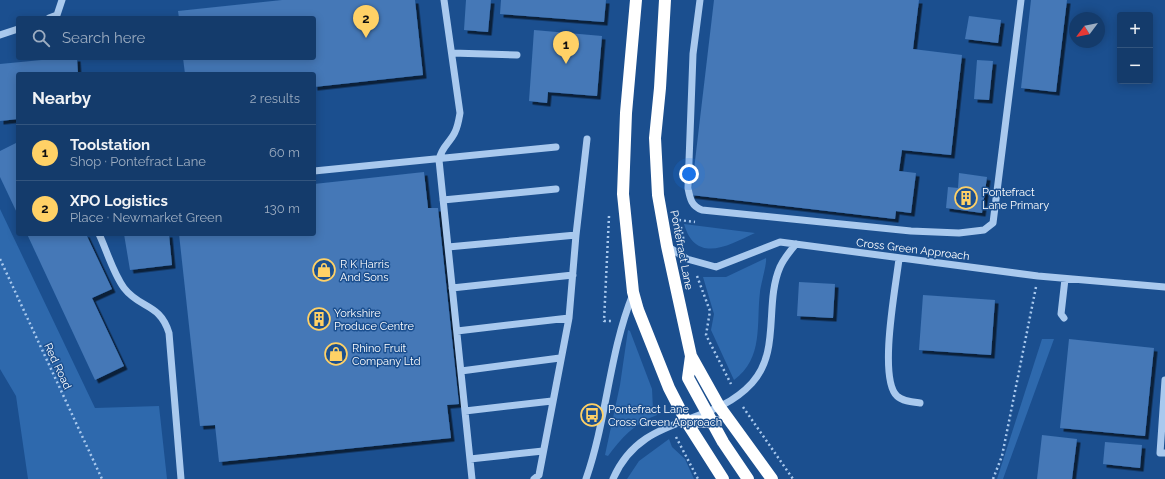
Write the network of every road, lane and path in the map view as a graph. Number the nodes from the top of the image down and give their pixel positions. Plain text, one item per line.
1 (62, 0) edge
2 (444, 0) edge
3 (636, 0) edge
4 (665, 0) edge
5 (700, 0) edge
6 (1021, 0) edge
7 (54, 16) edge
8 (16, 30) edge
9 (0, 35) edge
10 (452, 53) junction
11 (517, 55) dead end
12 (587, 139) dead end
13 (556, 147) dead end
14 (439, 160) junction
15 (316, 171) edge
16 (556, 189) dead end
17 (443, 200) junction
18 (677, 212) dead end
19 (679, 220) junction
20 (703, 223) dead end
21 (576, 235) junction
22 (100, 236) edge
23 (796, 244) junction
24 (667, 246) junction
25 (448, 247) junction
26 (0, 259) edge
27 (687, 259) junction
28 (899, 259) junction
29 (572, 275) junction
30 (1038, 276) junction
31 (1065, 279) junction
32 (1165, 287) edge
33 (452, 288) junction
34 (633, 292) junction
35 (569, 318) junction
36 (1064, 318) dead end
37 (457, 331) junction
38 (690, 356) junction
39 (560, 358) junction
40 (461, 371) junction
41 (1165, 380) edge
42 (737, 396) junction
43 (552, 401) junction
44 (920, 403) dead end
45 (719, 406) junction
46 (465, 411) junction
47 (708, 416) junction
48 (686, 422) junction
49 (732, 425) junction
50 (543, 451) junction
51 (1165, 454) edge
52 (470, 459) junction
53 (102, 479) edge
54 (181, 479) edge
55 (472, 479) edge
56 (534, 479) edge
57 (586, 479) edge
58 (613, 479) edge
59 (723, 479) edge
60 (748, 479) edge
61 (772, 479) edge
62 (794, 479) edge
63 (993, 479) edge

1 - 7 street
2 - 10 street
3 - 34 highway
4 - 24 highway, Pontefract Lane
5 - 6 street
8 - 9 street
10 - 11 street
10 - 14 street
12 - 21 street
13 - 14 street
14 - 15 street
14 - 17 street
16 - 17 street
17 - 25 street
18 - 19 path
19 - 20 path
19 - 27 path
21 - 25 street
21 - 29 street
22 - 54 street
23 - 27 street, Cross Green Approach
23 - 28 street, Cross Green Approach
23 - 42 street
24 - 27 street, Cross Green Approach
24 - 38 highway, Pontefract Lane
25 - 33 street
26 - 53 path, Red Road
27 - 42 path
28 - 30 street, Cross Green Approach
28 - 44 street
29 - 33 street
29 - 35 street
30 - 31 street, Cross Green Approach
30 - 63 path
31 - 32 street, Cross Green Approach
31 - 36 street
33 - 37 street
34 - 48 highway
34 - 57 street
35 - 37 street
35 - 39 street
37 - 40 street
38 - 45 highway, Pontefract Lane
38 - 47 highway
39 - 40 street
39 - 43 street
40 - 46 street
41 - 51 street
42 - 45 street
42 - 62 path
43 - 46 street
43 - 50 street
45 - 47 street
45 - 49 highway, Pontefract Lane
46 - 52 street
47 - 48 highway
47 - 49 highway
47 - 60 highway
48 - 58 street
48 - 59 highway
49 - 61 highway, Pontefract Lane
50 - 52 street
50 - 56 street
52 - 55 street

